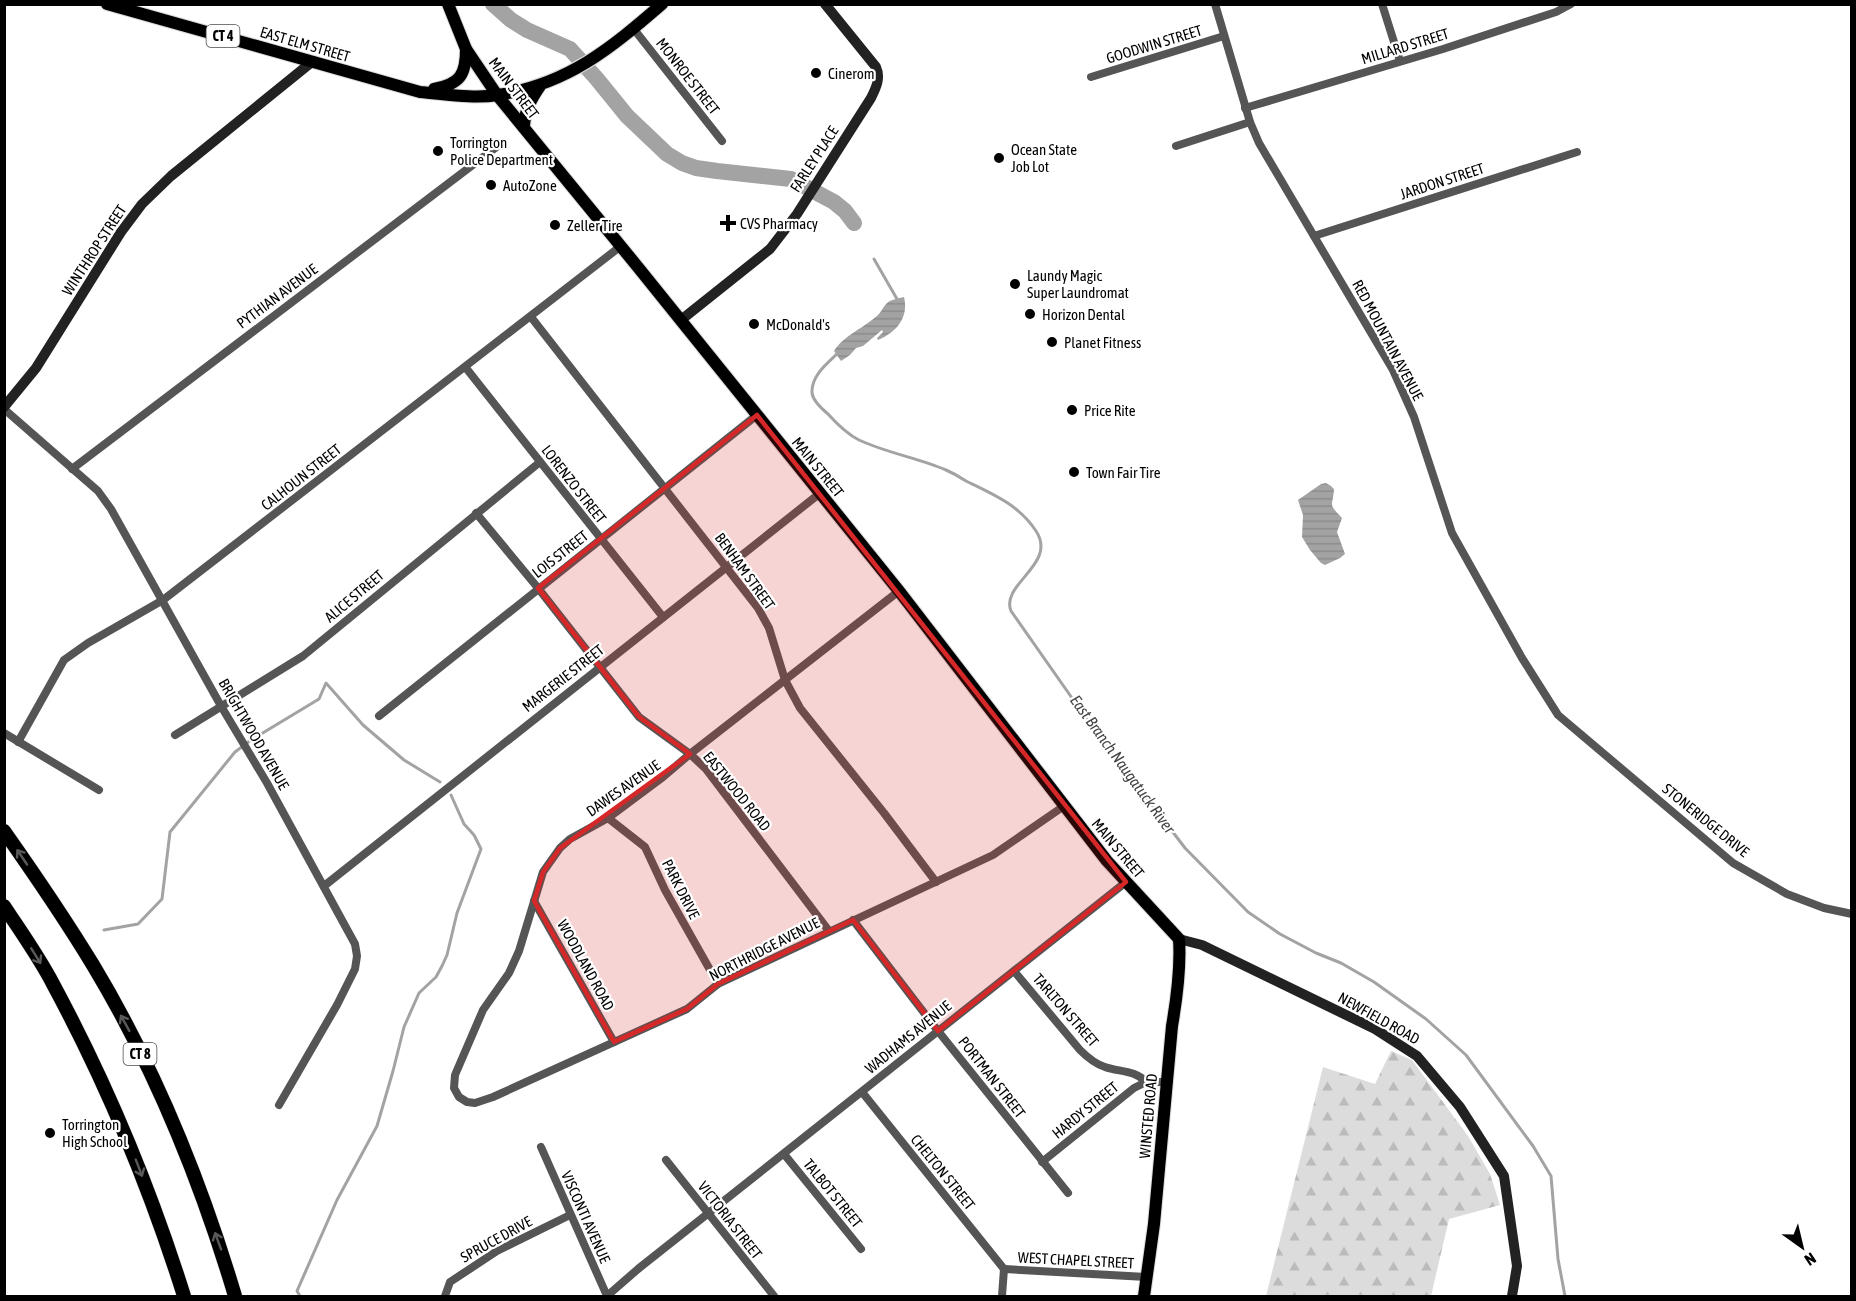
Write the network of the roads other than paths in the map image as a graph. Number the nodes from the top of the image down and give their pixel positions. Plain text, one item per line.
1 (107, 4) edge
2 (448, 4) edge
3 (825, 4) edge
4 (1215, 4) edge
5 (1382, 4) edge
6 (1571, 4) edge
7 (657, 6) edge
8 (1562, 7) edge
9 (131, 8) edge
10 (633, 28) junction
11 (1224, 36) junction
12 (466, 49) junction
13 (313, 61) junction
14 (1400, 61) junction
15 (1091, 77) dead end
16 (540, 86) junction
17 (420, 92) junction
18 (497, 95) junction
19 (1245, 108) junction
20 (1250, 122) junction
21 (524, 126) junction
22 (722, 141) dead end
23 (499, 145) dead end
24 (1176, 146) dead end
25 (1577, 152) dead end
26 (1314, 236) junction
27 (621, 246) junction
28 (531, 317) junction
29 (681, 320) junction
30 (466, 368) junction
31 (4, 408) edge
32 (757, 415) junction
33 (540, 462) junction
34 (72, 469) junction
35 (665, 488) junction
36 (819, 494) junction
37 (476, 513) junction
38 (601, 539) junction
39 (727, 566) junction
40 (538, 588) junction
41 (899, 591) junction
42 (163, 600) junction
43 (663, 617) junction
44 (599, 667) junction
45 (785, 680) junction
46 (221, 706) junction
47 (379, 716) dead end
48 (4, 733) edge
49 (175, 735) dead end
50 (1589, 741) joint
51 (18, 742) junction
52 (690, 754) junction
53 (99, 790) dead end
54 (1064, 806) junction
55 (608, 818) junction
56 (4, 831) edge
57 (936, 882) junction
58 (1126, 882) junction
59 (324, 886) junction
60 (534, 901) junction
61 (4, 906) edge
62 (1851, 914) edge
63 (853, 920) junction
64 (829, 931) junction
65 (1179, 939) junction
66 (1014, 971) junction
67 (718, 984) junction
68 (938, 1031) junction
69 (614, 1042) junction
70 (455, 1075) joint
71 (1146, 1082) junction
72 (1167, 1083) junction
73 (861, 1092) junction
74 (279, 1105) dead end
75 (542, 1147) dead end
76 (784, 1154) junction
77 (666, 1160) dead end
78 (1042, 1161) junction
79 (1068, 1192) dead end
80 (708, 1214) junction
81 (570, 1215) junction
82 (861, 1249) dead end
83 (1004, 1269) junction
84 (1146, 1277) junction
85 (184, 1296) edge
86 (235, 1296) edge
87 (445, 1296) edge
88 (607, 1296) edge
89 (774, 1296) edge
90 (1002, 1296) edge
91 (1144, 1296) edge
92 (1512, 1296) edge

1 - 9 main road, EAST ELM STREET / CT 4
2 - 12 main road, MAIN STREET
3 - 29 street, FARLEY PLACE
4 - 11 street, RED MOUNTAIN AVENUE
5 - 14 street
6 - 8 street, MILLARD STREET
7 - 10 main road, CT 4
8 - 14 street, MILLARD STREET
9 - 13 main road, EAST ELM STREET / CT 4
10 - 16 main road, CT 4
10 - 22 street, MONROE STREET
11 - 15 street, GOODWIN STREET
11 - 19 street, RED MOUNTAIN AVENUE
12 - 17 main road
12 - 18 main road, MAIN STREET
13 - 17 main road, EAST ELM STREET / CT 4
13 - 31 street, WINTHROP STREET
14 - 19 street, MILLARD STREET
16 - 18 main road, CT 4
16 - 21 main road
17 - 18 main road, EAST ELM STREET / CT 4
18 - 21 main road, MAIN STREET
19 - 20 street, RED MOUNTAIN AVENUE
20 - 24 street
20 - 26 street, RED MOUNTAIN AVENUE
21 - 27 main road, MAIN STREET
23 - 34 street, PYTHIAN AVENUE
25 - 26 street, JARDON STREET
26 - 50 street, RED MOUNTAIN AVENUE
27 - 28 street, CALHOUN STREET
27 - 29 main road, MAIN STREET
28 - 30 street, CALHOUN STREET
28 - 35 street, BENHAM STREET
29 - 32 main road, MAIN STREET
30 - 33 street, LORENZO STREET
30 - 42 street, CALHOUN STREET
31 - 34 street, BRIGHTWOOD AVENUE
32 - 35 street, LOIS STREET
32 - 36 main road, MAIN STREET
33 - 37 street, ALICE STREET
33 - 38 street, LORENZO STREET
34 - 42 street, BRIGHTWOOD AVENUE
35 - 38 street, LOIS STREET
35 - 39 street, BENHAM STREET
36 - 39 street, MARGERIE STREET
36 - 41 main road, MAIN STREET
37 - 40 street, EASTWOOD ROAD
37 - 46 street, ALICE STREET
38 - 40 street, LOIS STREET
38 - 43 street, LORENZO STREET
39 - 43 street, MARGERIE STREET
39 - 45 street, BENHAM STREET
40 - 44 street, EASTWOOD ROAD
40 - 47 street, LOIS STREET
41 - 45 street, DAWES AVENUE
41 - 54 main road, MAIN STREET
42 - 46 street, BRIGHTWOOD AVENUE
42 - 51 street, CALHOUN STREET
43 - 44 street, MARGERIE STREET
44 - 52 street, EASTWOOD ROAD
44 - 59 street, MARGERIE STREET
45 - 52 street, DAWES AVENUE
45 - 57 street, BENHAM STREET
46 - 49 street, ALICE STREET
46 - 59 street, BRIGHTWOOD AVENUE
48 - 51 street
50 - 62 street, STONERIDGE DRIVE
51 - 53 street
52 - 55 street, DAWES AVENUE
52 - 64 street, EASTWOOD ROAD
54 - 57 street, NORTHRIDGE AVENUE
54 - 58 main road, MAIN STREET
55 - 60 street, DAWES AVENUE
55 - 67 street, PARK DRIVE
86 -> 56 highway, CT 8
57 - 63 street, NORTHRIDGE AVENUE
58 - 65 main road, MAIN STREET
58 - 66 street, WADHAMS AVENUE
59 - 74 street, BRIGHTWOOD AVENUE
60 - 69 street, WOODLAND ROAD
60 - 70 street, DAWES AVENUE
61 -> 85 highway
63 - 64 street, NORTHRIDGE AVENUE
63 - 68 street, PORTMAN STREET
64 - 67 street, NORTHRIDGE AVENUE
65 - 72 main road, WINSTED ROAD
65 - 92 street, NEWFIELD ROAD
66 - 68 street, WADHAMS AVENUE
66 - 71 street, TARLTON STREET
67 - 69 street, NORTHRIDGE AVENUE
68 - 73 street, WADHAMS AVENUE
68 - 78 street, PORTMAN STREET
69 - 70 street, NORTHRIDGE AVENUE
71 - 72 street, TARLTON STREET
71 - 78 street, HARDY STREET
72 - 84 main road, WINSTED ROAD
73 - 76 street, WADHAMS AVENUE
73 - 83 street, CHELTON STREET
75 - 81 street, VISCONTI AVENUE
76 - 80 street, WADHAMS AVENUE
76 - 82 street, TALBOT STREET
77 - 80 street, VICTORIA STREET
78 - 79 street, PORTMAN STREET
80 - 88 street, WADHAMS AVENUE
80 - 89 street, VICTORIA STREET
81 - 87 street, SPRUCE DRIVE
81 - 88 street, VISCONTI AVENUE
83 - 84 street, WEST CHAPEL STREET
83 - 90 street
84 - 91 main road, WINSTED ROAD

